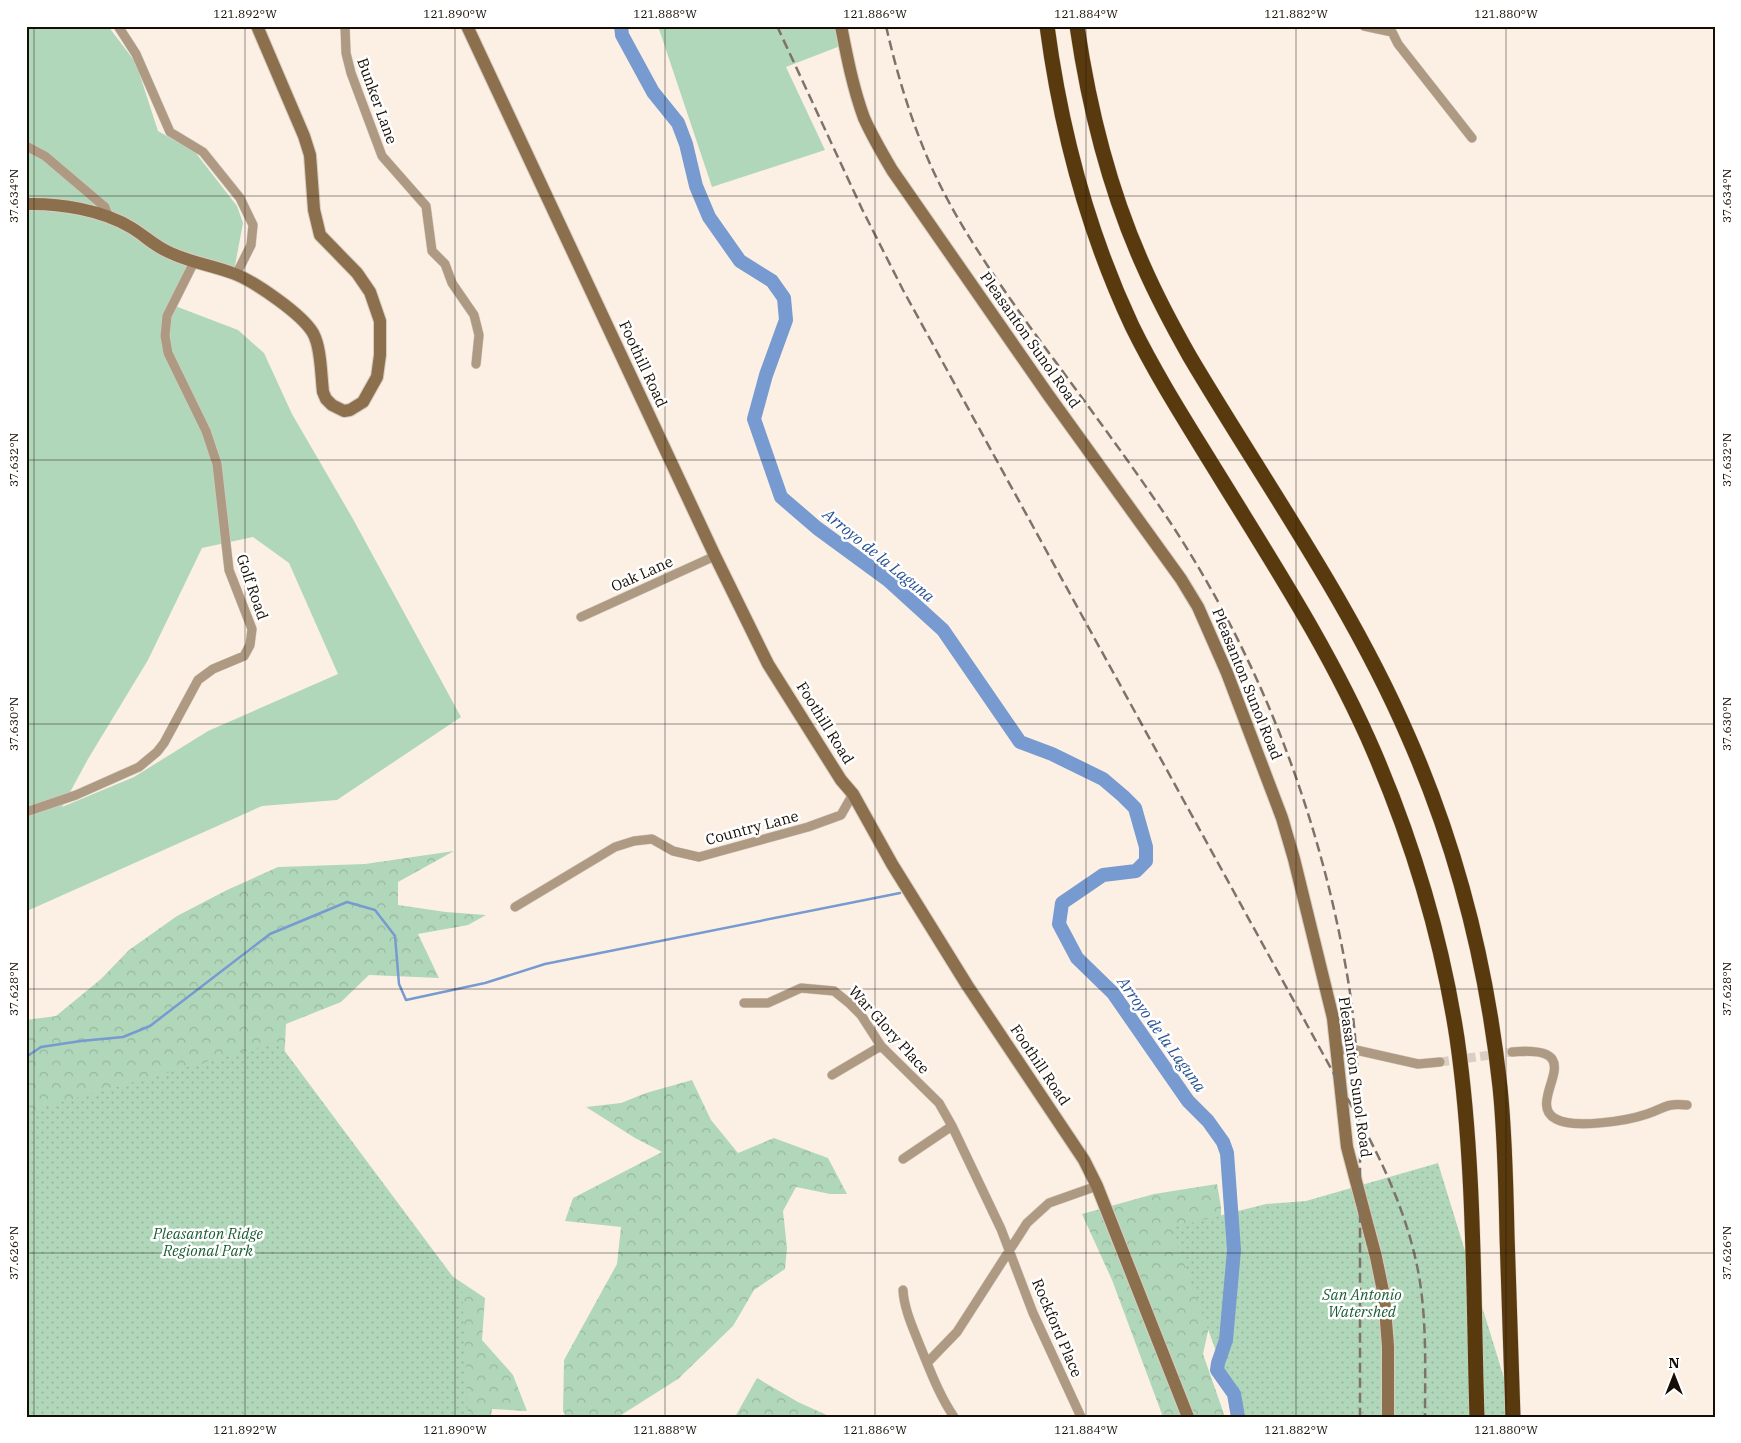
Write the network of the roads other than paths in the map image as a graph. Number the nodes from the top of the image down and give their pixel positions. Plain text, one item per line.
1 (118, 26) edge
2 (257, 26) edge
3 (345, 26) edge
4 (467, 26) edge
5 (841, 26) edge
6 (1047, 26) edge
7 (1077, 26) edge
8 (1364, 26) edge
9 (1472, 138) dead end
10 (26, 146) edge
11 (26, 204) edge
12 (109, 218) junction
13 (194, 262) junction
14 (236, 274) junction
15 (476, 364) dead end
16 (715, 556) junction
17 (580, 617) dead end
18 (853, 794) junction
19 (26, 812) edge
20 (515, 907) dead end
21 (744, 1002) dead end
22 (881, 1046) junction
23 (1338, 1050) junction
24 (1512, 1052) tunnel mouth
25 (1440, 1062) tunnel mouth
26 (832, 1075) dead end
27 (1687, 1105) dead end
28 (952, 1126) junction
29 (904, 1159) dead end
30 (1097, 1186) junction
31 (1010, 1250) junction
32 (903, 1290) dead end
33 (927, 1363) junction
34 (954, 1417) edge
35 (1081, 1417) edge
36 (1188, 1417) edge
37 (1388, 1417) edge
38 (1477, 1417) edge
39 (1513, 1417) edge

1 - 14 street
2 - 14 street
3 - 15 street, Bunker Lane
4 - 16 street, Foothill Road
5 - 23 street, Pleasanton Sunol Road
6 - 38 highway
7 - 39 highway
8 - 9 street
10 - 12 street
11 - 12 street
12 - 13 street
13 - 14 street
13 - 19 street, Golf Road
16 - 17 street, Oak Lane
16 - 18 street, Foothill Road
18 - 20 street, Country Lane
18 - 30 street, Foothill Road
21 - 22 street, War Glory Place
22 - 26 street
22 - 28 street, War Glory Place
23 - 25 street
23 - 37 street, Pleasanton Sunol Road
24 - 27 street
28 - 29 street
28 - 31 street, War Glory Place
30 - 31 street
30 - 36 street, Foothill Road
31 - 33 street
31 - 35 street, Rockford Place
32 - 33 street
33 - 34 street

